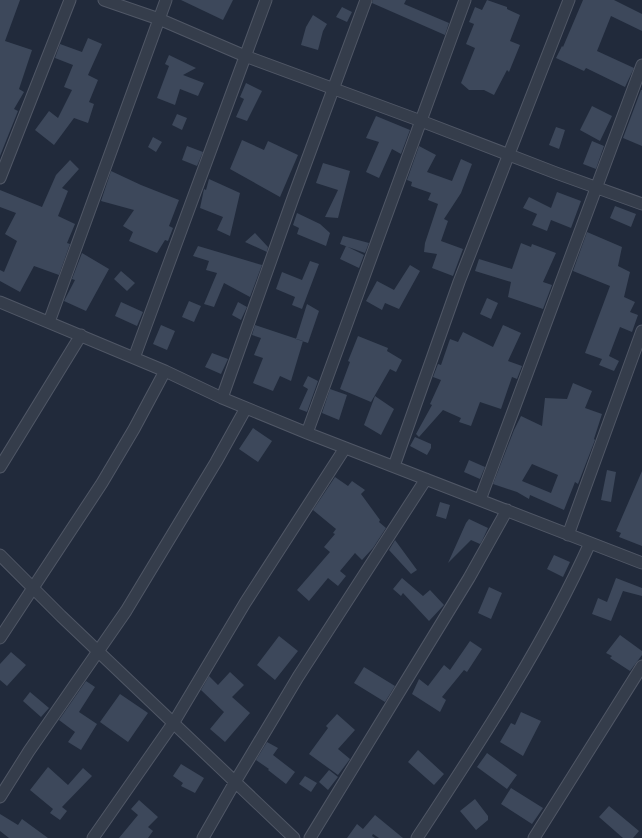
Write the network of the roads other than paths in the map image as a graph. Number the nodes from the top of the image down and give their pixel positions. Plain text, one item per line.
1 (70, 0) edge
2 (104, 0) edge
3 (166, 0) edge
4 (266, 0) edge
5 (366, 0) edge
6 (465, 0) edge
7 (569, 0) edge
8 (159, 19) junction
9 (245, 56) junction
10 (642, 65) edge
11 (334, 88) junction
12 (421, 120) junction
13 (510, 154) junction
14 (0, 178) edge
15 (596, 187) junction
16 (642, 204) edge
17 (0, 302) edge
18 (49, 322) junction
19 (642, 331) edge
20 (81, 335) junction
21 (134, 358) junction
22 (165, 370) junction
23 (222, 398) junction
24 (246, 408) junction
25 (307, 433) junction
26 (345, 448) junction
27 (394, 466) junction
28 (0, 467) edge
29 (426, 479) junction
30 (480, 500) junction
31 (507, 510) junction
32 (568, 535) junction
33 (590, 543) junction
34 (0, 555) edge
35 (642, 562) edge
36 (33, 589) junction
37 (0, 638) edge
38 (98, 652) junction
39 (642, 666) edge
40 (174, 722) junction
41 (234, 782) junction
42 (0, 797) edge
43 (93, 838) edge
44 (203, 838) edge
45 (294, 838) edge
46 (310, 838) edge
47 (417, 838) edge
48 (534, 838) edge

1 - 14 street
2 - 8 street
3 - 8 street
4 - 9 street
5 - 11 street
6 - 12 street
7 - 13 street
8 - 9 street
8 - 18 street
9 - 11 street
9 - 21 street
10 - 15 street
11 - 12 street
11 - 23 street
12 - 13 street
12 - 25 street
13 - 15 street
13 - 27 street
15 - 16 street
15 - 30 street
17 - 18 street
18 - 20 street
19 - 32 street
20 - 21 street
20 - 28 street
21 - 22 street
22 - 23 street
22 - 36 street
23 - 24 street
24 - 25 street
24 - 38 street
25 - 26 street
26 - 27 street
26 - 40 street
27 - 29 street
29 - 30 street
29 - 41 street
30 - 31 street
31 - 32 street
31 - 46 street
32 - 33 street
33 - 35 street
33 - 47 street
34 - 36 street
36 - 37 street
36 - 38 street
38 - 40 street
38 - 42 street
39 - 48 street
40 - 41 street
40 - 43 street
41 - 44 street
41 - 45 street

